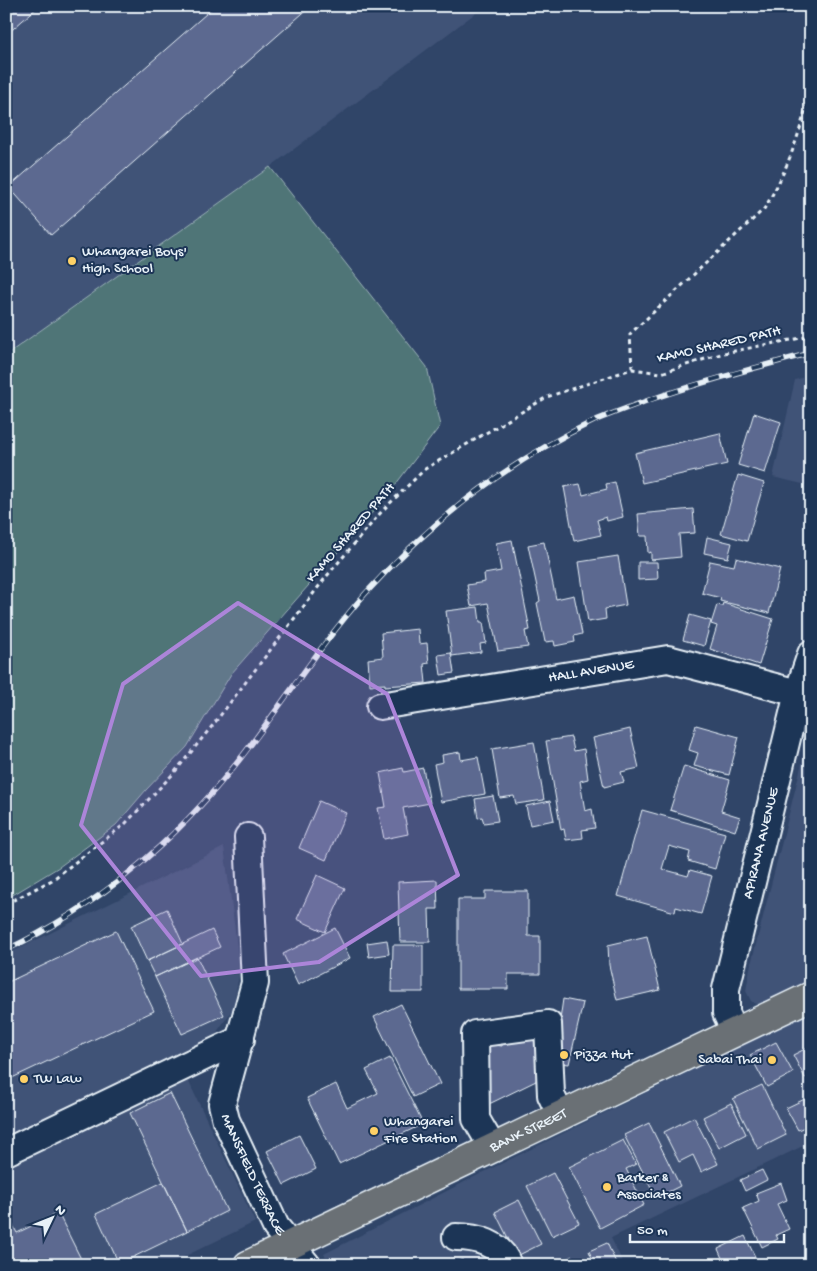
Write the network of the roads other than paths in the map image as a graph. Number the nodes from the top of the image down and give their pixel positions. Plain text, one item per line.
1 (811, 654) edge
2 (798, 693) junction
3 (380, 706) dead end
4 (248, 837) dead end
5 (811, 996) edge
6 (734, 1032) junction
7 (241, 1040) junction
8 (561, 1116) junction
9 (493, 1148) junction
10 (6, 1152) edge
11 (456, 1237) dead end
12 (298, 1255) edge
13 (248, 1265) edge
14 (508, 1265) edge

1 - 2 street, APIRANA AVENUE
2 - 3 street, HALL AVENUE
2 - 6 street, APIRANA AVENUE
4 - 7 street, MANSFIELD TERRACE
5 - 6 main road, BANK STREET
6 - 8 main road, BANK STREET
7 - 10 street
7 - 12 street, MANSFIELD TERRACE
8 - 9 main road, BANK STREET
8 - 9 street
9 - 12 main road, BANK STREET
11 - 14 street
12 - 13 main road, BANK STREET

